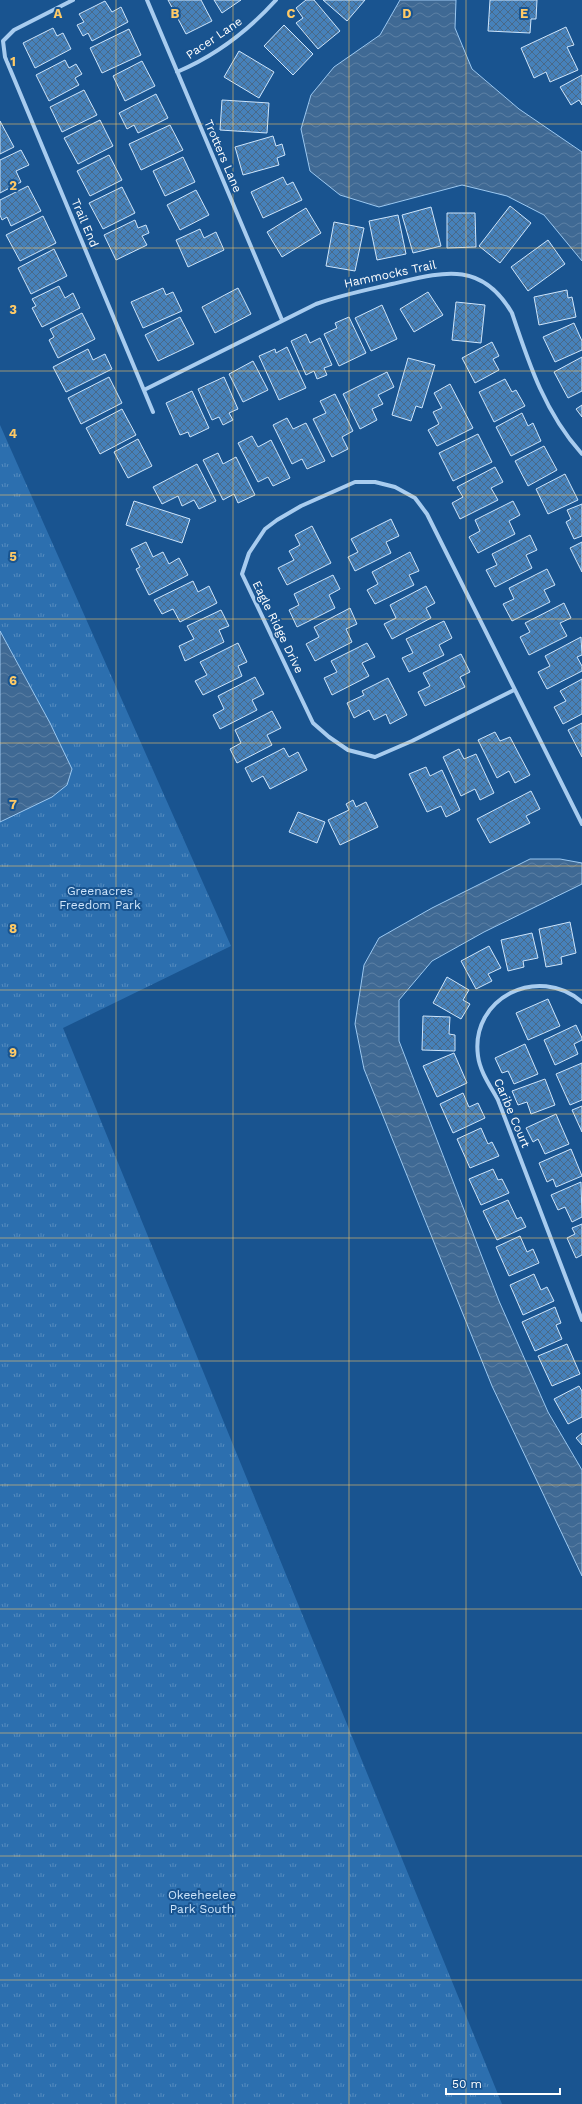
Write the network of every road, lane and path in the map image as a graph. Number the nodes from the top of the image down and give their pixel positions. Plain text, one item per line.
1 (73, 0) edge
2 (147, 0) edge
3 (276, 0) edge
4 (177, 72) junction
5 (282, 320) junction
6 (144, 390) junction
7 (153, 412) dead end
8 (582, 454) edge
9 (514, 690) junction
10 (582, 824) edge
11 (582, 1002) edge
12 (582, 1320) edge

1 - 6 street, Trail End
2 - 4 street, Trotters Lane
3 - 4 street, Pacer Lane
4 - 5 street, Trotters Lane
5 - 6 street, Hammocks Trail
5 - 8 street, Hammocks Trail
6 - 7 street, Trail End
9 - 9 street, Eagle Ridge Drive
9 - 10 street, Eagle Ridge Drive
11 - 12 street, Caribe Court

